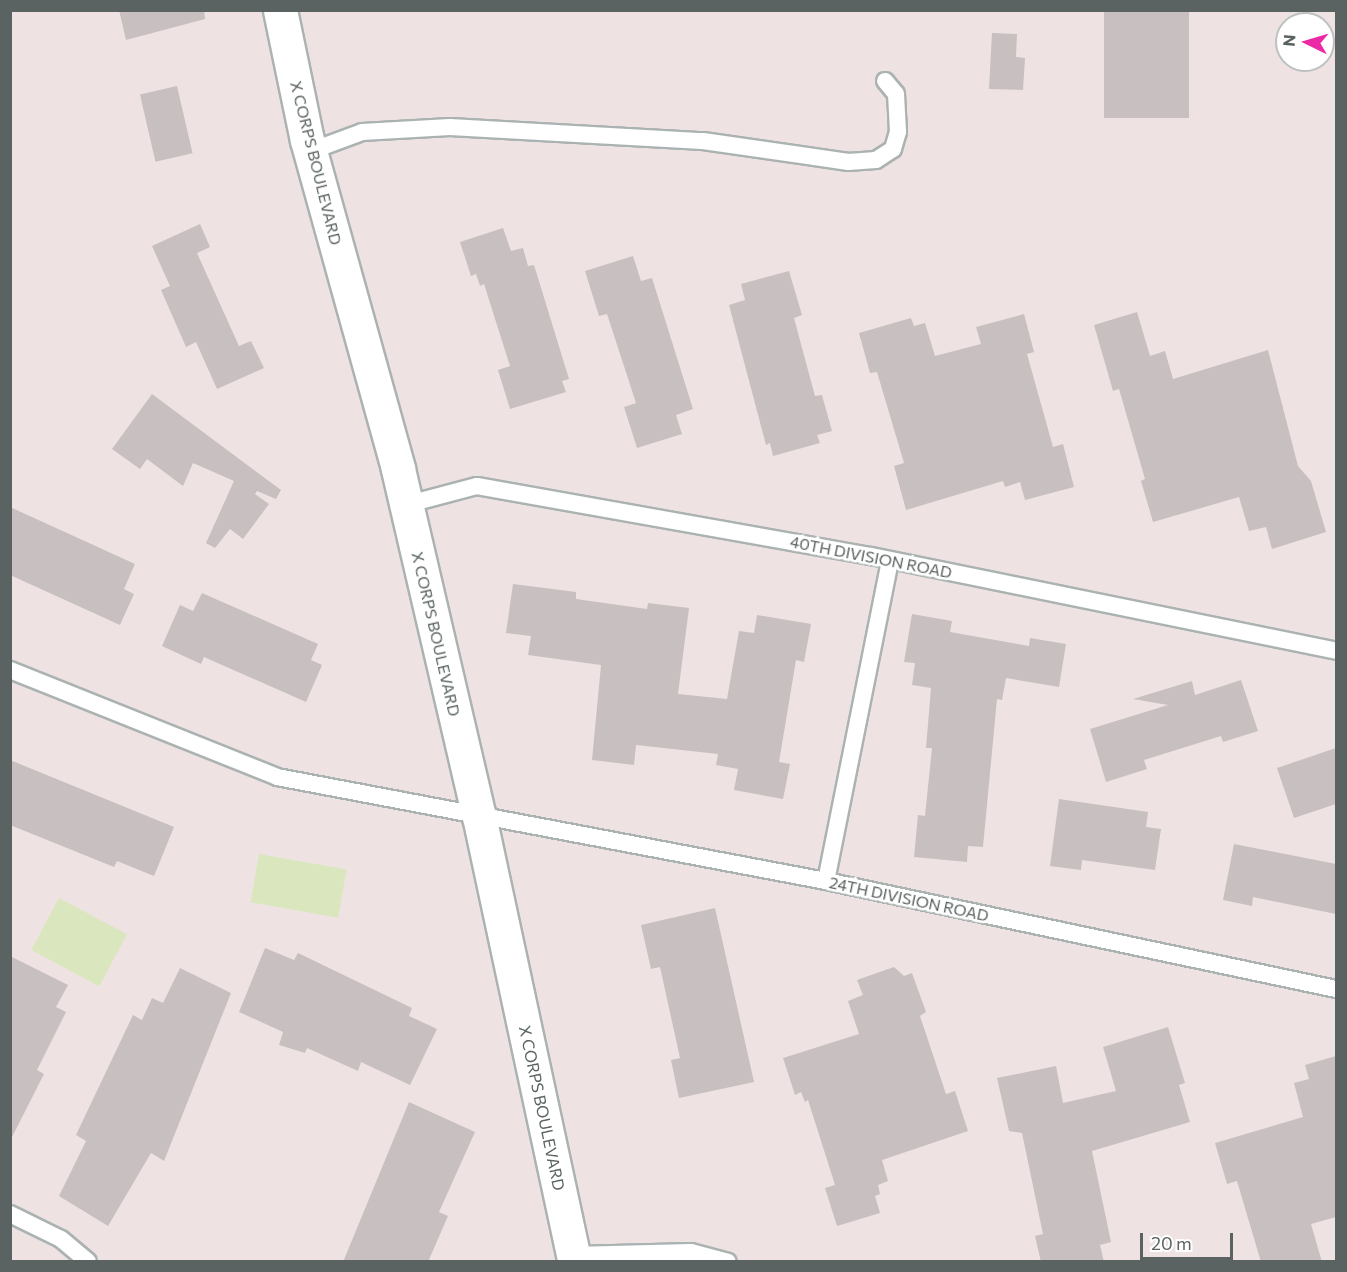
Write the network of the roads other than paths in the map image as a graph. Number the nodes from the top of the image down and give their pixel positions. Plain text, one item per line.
1 (280, 10) edge
2 (885, 81) dead end
3 (311, 151) junction
4 (405, 505) junction
5 (890, 560) junction
6 (1336, 651) edge
7 (10, 670) edge
8 (479, 816) junction
9 (826, 881) junction
10 (1336, 989) edge
11 (10, 1214) edge
12 (574, 1258) edge
13 (88, 1262) edge
14 (728, 1262) edge

1 - 3 street, X CORPS BOULEVARD
2 - 3 lane
3 - 4 street, X CORPS BOULEVARD
4 - 5 lane, 40TH DIVISION ROAD
4 - 8 street, X CORPS BOULEVARD
5 - 6 lane, 40TH DIVISION ROAD
5 - 9 lane
7 - 8 lane, 24TH DIVISION ROAD
8 - 9 lane, 24TH DIVISION ROAD
8 - 12 street, X CORPS BOULEVARD
9 - 10 lane, 24TH DIVISION ROAD
11 - 13 lane
12 - 14 lane

